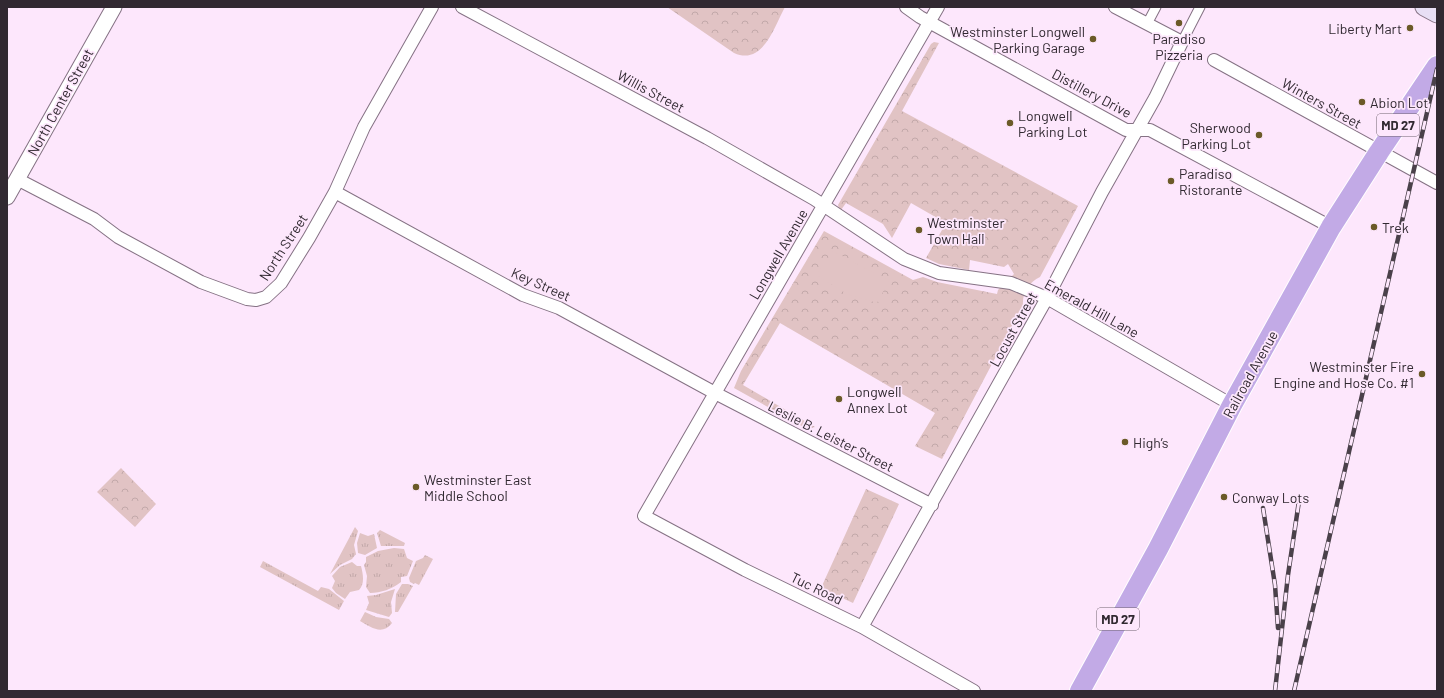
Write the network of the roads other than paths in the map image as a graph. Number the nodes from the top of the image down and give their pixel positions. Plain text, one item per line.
1 (114, 7) edge
2 (432, 7) edge
3 (462, 7) edge
4 (906, 7) edge
5 (938, 7) edge
6 (1115, 7) edge
7 (1156, 7) edge
8 (1200, 7) edge
9 (1424, 7) edge
10 (1437, 14) edge
11 (930, 22) junction
12 (1147, 24) junction
13 (1182, 42) junction
14 (1214, 60) dead end
15 (1437, 66) edge
16 (1137, 130) junction
17 (1379, 152) junction
18 (17, 179) junction
19 (1437, 183) edge
20 (334, 192) junction
21 (7, 197) edge
22 (823, 207) junction
23 (1331, 227) junction
24 (1047, 298) junction
25 (715, 393) junction
26 (1232, 405) junction
27 (932, 505) junction
28 (644, 516) joint
29 (862, 628) junction
30 (974, 691) edge
31 (1080, 691) edge

1 - 18 street, North Center Street
2 - 20 street, North Street
3 - 22 street, Willis Street
4 - 11 street, Distillery Drive
5 - 11 street, Longwell Avenue
6 - 12 street
7 - 12 street
8 - 13 street
9 - 10 main road
11 - 16 street, Distillery Drive
11 - 22 street, Longwell Avenue
12 - 13 street
13 - 16 street, Locust Street
14 - 17 street, Winters Street
15 - 17 highway, Railroad Avenue / MD 27
16 - 23 street, Distillery Drive
16 - 24 street, Locust Street
17 - 19 street, Winters Street
17 - 23 highway, Railroad Avenue / MD 27
18 - 20 street, North Street
18 - 21 street, North Center Street
20 - 25 street, Key Street
22 - 24 street, Emerald Hill Lane
22 - 25 street, Longwell Avenue
23 - 26 highway, Railroad Avenue / MD 27
24 - 26 street, Emerald Hill Lane
24 - 27 street, Locust Street
25 - 27 street, Leslie B. Leister Street
25 - 28 street, Longwell Avenue
26 - 31 highway, Railroad Avenue / MD 27
27 - 29 street, Locust Street
28 - 29 street, Tuc Road
29 - 30 street, Tuc Road

